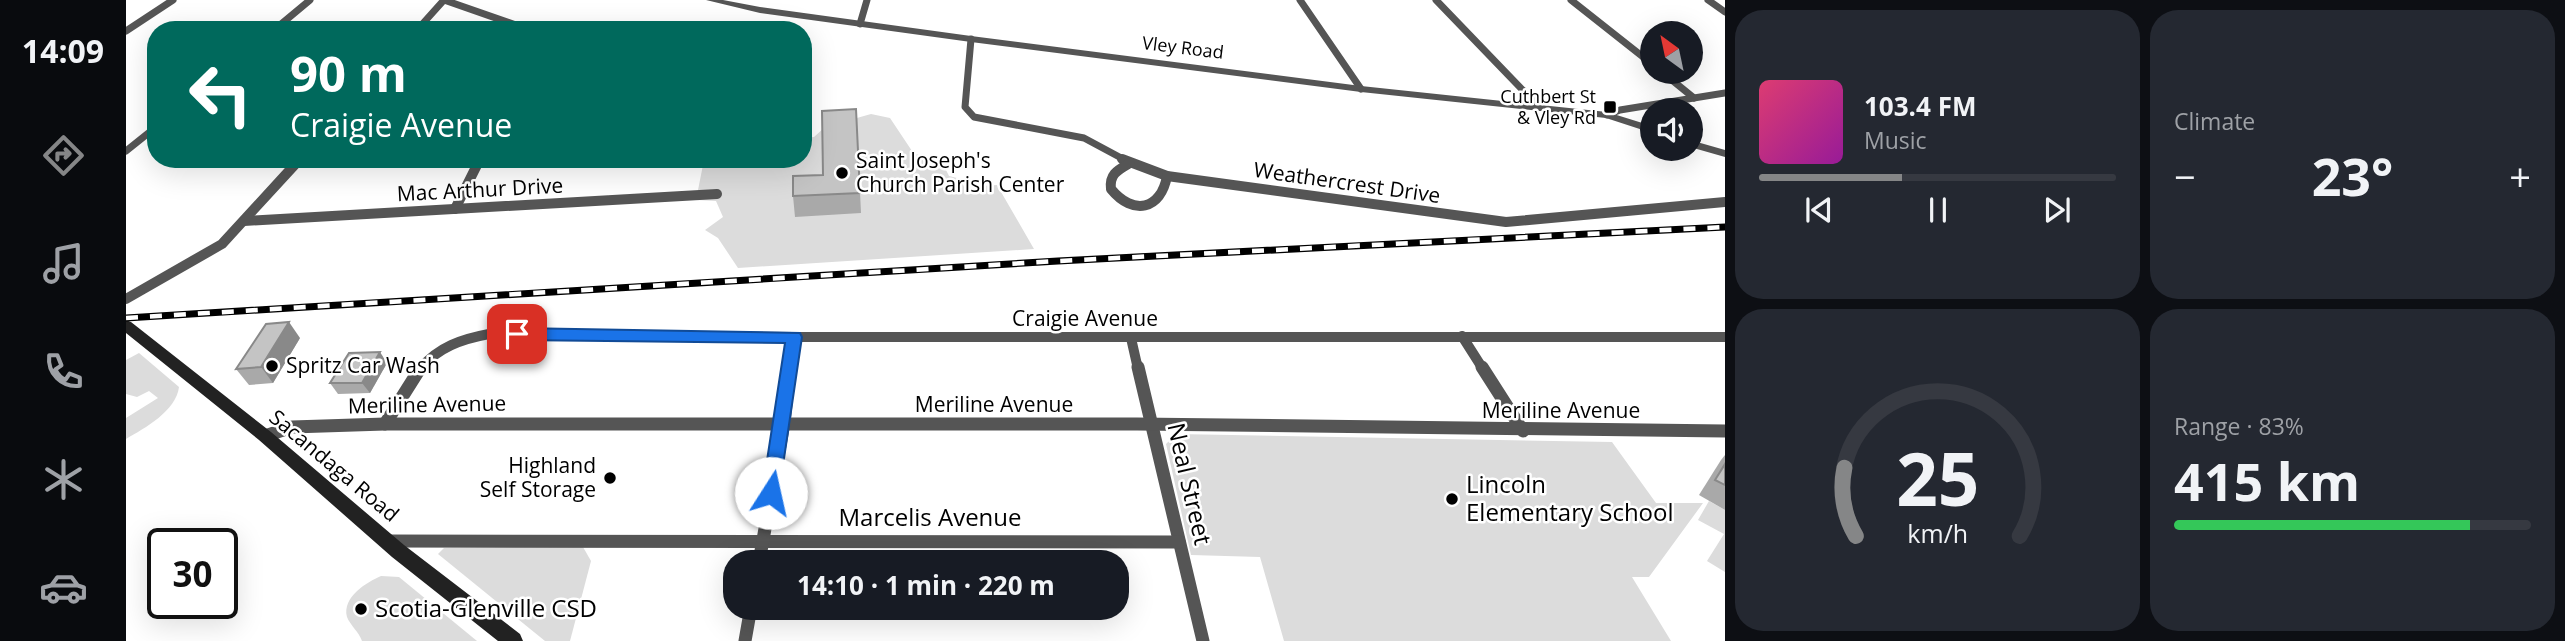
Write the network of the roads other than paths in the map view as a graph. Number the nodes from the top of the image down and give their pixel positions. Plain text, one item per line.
1 (173, 0) edge
2 (310, 0) edge
3 (444, 0) edge
4 (710, 0) edge
5 (867, 0) edge
6 (1300, 0) edge
7 (1436, 0) edge
8 (1571, 0) edge
9 (1707, 0) edge
10 (1725, 12) edge
11 (285, 21) edge
12 (425, 21) edge
13 (504, 21) edge
14 (860, 24) junction
15 (126, 31) edge
16 (971, 39) junction
17 (1640, 55) edge
18 (1677, 84) edge
19 (1361, 89) junction
20 (1725, 93) edge
21 (1695, 98) joint
22 (1539, 107) junction
23 (1640, 107) edge
24 (1607, 115) junction
25 (1640, 126) edge
26 (147, 134) edge
27 (1703, 147) edge
28 (126, 151) edge
29 (1725, 154) edge
30 (1130, 163) junction
31 (292, 168) edge
32 (476, 168) edge
33 (1167, 176) junction
34 (717, 194) dead end
35 (1725, 202) edge
36 (455, 209) junction
37 (244, 221) junction
38 (126, 299) edge
39 (126, 325) edge
40 (1462, 336) junction
41 (794, 337) junction
42 (1725, 337) edge
43 (1131, 338) junction
44 (784, 423) junction
45 (385, 424) junction
46 (1153, 425) junction
47 (1523, 431) junction
48 (1725, 431) edge
49 (265, 436) junction
50 (763, 540) junction
51 (386, 541) junction
52 (1179, 542) junction
53 (761, 550) edge
54 (749, 620) edge
55 (513, 641) edge
56 (745, 641) edge
57 (1203, 641) edge

1 - 15 street
2 - 11 street
3 - 12 street
3 - 13 street
4 - 14 street, Vley Road
5 - 14 street
6 - 19 street
7 - 22 street
8 - 17 street
9 - 10 street
14 - 16 street, Vley Road
16 - 19 street, Vley Road
16 - 30 street, Weathercrest Drive
18 - 21 street
19 - 22 street, Vley Road
20 - 21 street
22 - 24 street, Vley Road
23 - 24 street
24 - 25 street, Vley Road
26 - 28 street
27 - 29 street
30 - 33 street, Weathercrest Drive
30 - 33 street
31 - 37 street
32 - 36 street
33 - 35 street, Weathercrest Drive
34 - 36 street, Mac Arthur Drive
36 - 37 street, Mac Arthur Drive
37 - 38 street
39 - 49 main road, Sacandaga Road
40 - 42 street, Craigie Avenue
40 - 43 street, Craigie Avenue
40 - 47 street
41 - 43 street, Craigie Avenue
41 - 44 street
41 - 45 street, Craigie Avenue
43 - 46 street, Neal Street
44 - 45 street, Meriline Avenue
44 - 46 street, Meriline Avenue
44 - 50 street
45 - 49 street, Meriline Avenue
46 - 47 street, Meriline Avenue
46 - 52 street, Neal Street
47 - 48 street, Meriline Avenue
49 - 51 main road, Sacandaga Road
50 - 51 street, Marcelis Avenue
50 - 52 street, Marcelis Avenue
50 - 53 street
51 - 55 main road, Sacandaga Road
52 - 57 street, Neal Street
54 - 56 street

